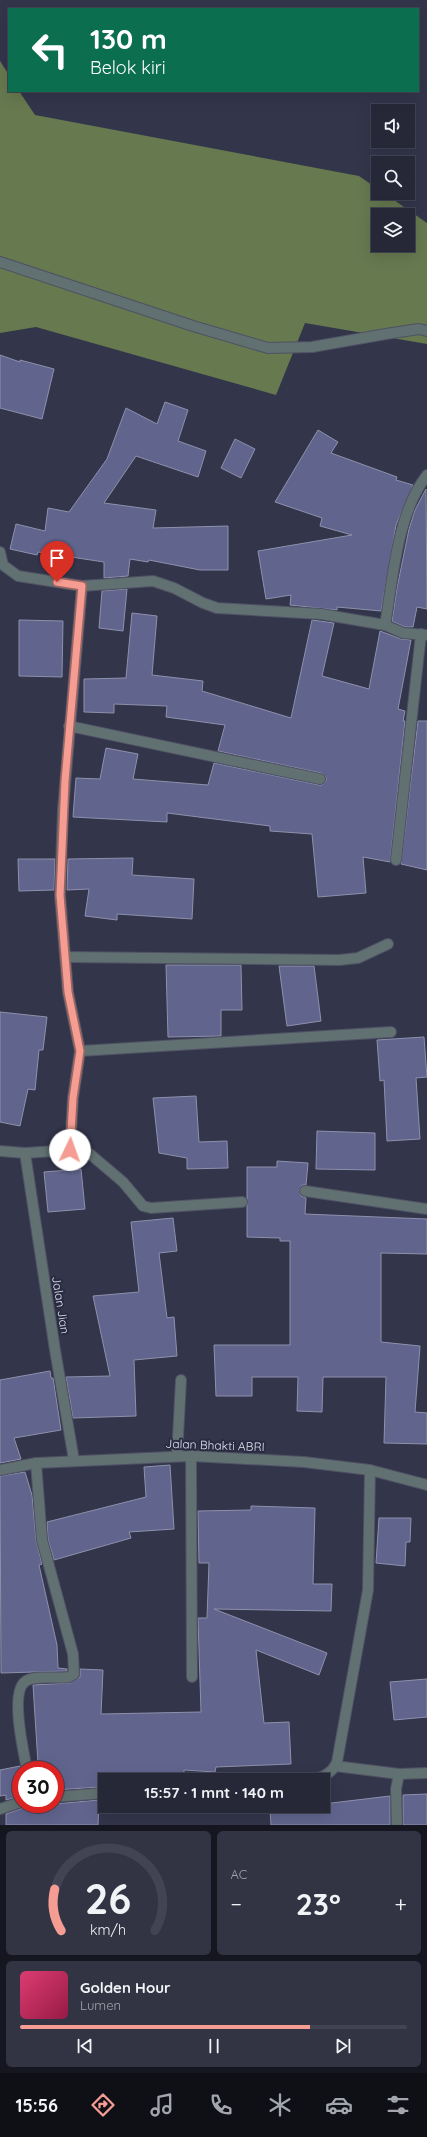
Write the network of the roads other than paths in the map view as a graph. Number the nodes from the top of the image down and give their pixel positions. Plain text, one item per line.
1 (0, 262) edge
2 (427, 331) edge
3 (427, 475) edge
4 (0, 552) edge
5 (82, 586) junction
6 (385, 625) junction
7 (424, 634) edge
8 (69, 726) junction
9 (320, 779) dead end
10 (396, 860) dead end
11 (388, 944) dead end
12 (65, 957) junction
13 (391, 1032) dead end
14 (80, 1051) junction
15 (0, 1150) edge
16 (70, 1150) junction
17 (25, 1153) junction
18 (305, 1191) dead end
19 (242, 1202) dead end
20 (427, 1208) edge
21 (181, 1380) dead end
22 (176, 1456) junction
23 (191, 1456) junction
24 (74, 1460) junction
25 (36, 1463) junction
26 (0, 1470) edge
27 (370, 1470) junction
28 (427, 1485) edge
29 (192, 1677) dead end
30 (26, 1761) edge
31 (335, 1766) junction
32 (328, 1773) edge
33 (427, 1773) edge
34 (399, 1774) junction
35 (98, 1794) edge
36 (64, 1796) edge
37 (12, 1805) edge
38 (0, 1809) edge
39 (397, 1825) edge

1 - 2 street
3 - 6 street
4 - 5 street
5 - 6 street
5 - 8 street
6 - 7 street
7 - 10 street
8 - 9 street
8 - 12 street
11 - 12 street
12 - 14 street
13 - 14 street
14 - 16 street
15 - 17 street
16 - 17 street
16 - 19 street
17 - 24 street, Jalan Jian
18 - 20 street
21 - 22 street
22 - 23 street, Jalan Bhakti ABRI
22 - 24 street, Jalan Bhakti ABRI
23 - 27 street, Jalan Bhakti ABRI
23 - 29 street
24 - 25 street, Jalan Bhakti ABRI
25 - 26 street, Jalan Bhakti ABRI
25 - 30 street
27 - 28 street, Jalan Bhakti ABRI
27 - 31 street
31 - 32 street
31 - 34 street
33 - 34 street
34 - 39 street
35 - 36 street
37 - 38 street

